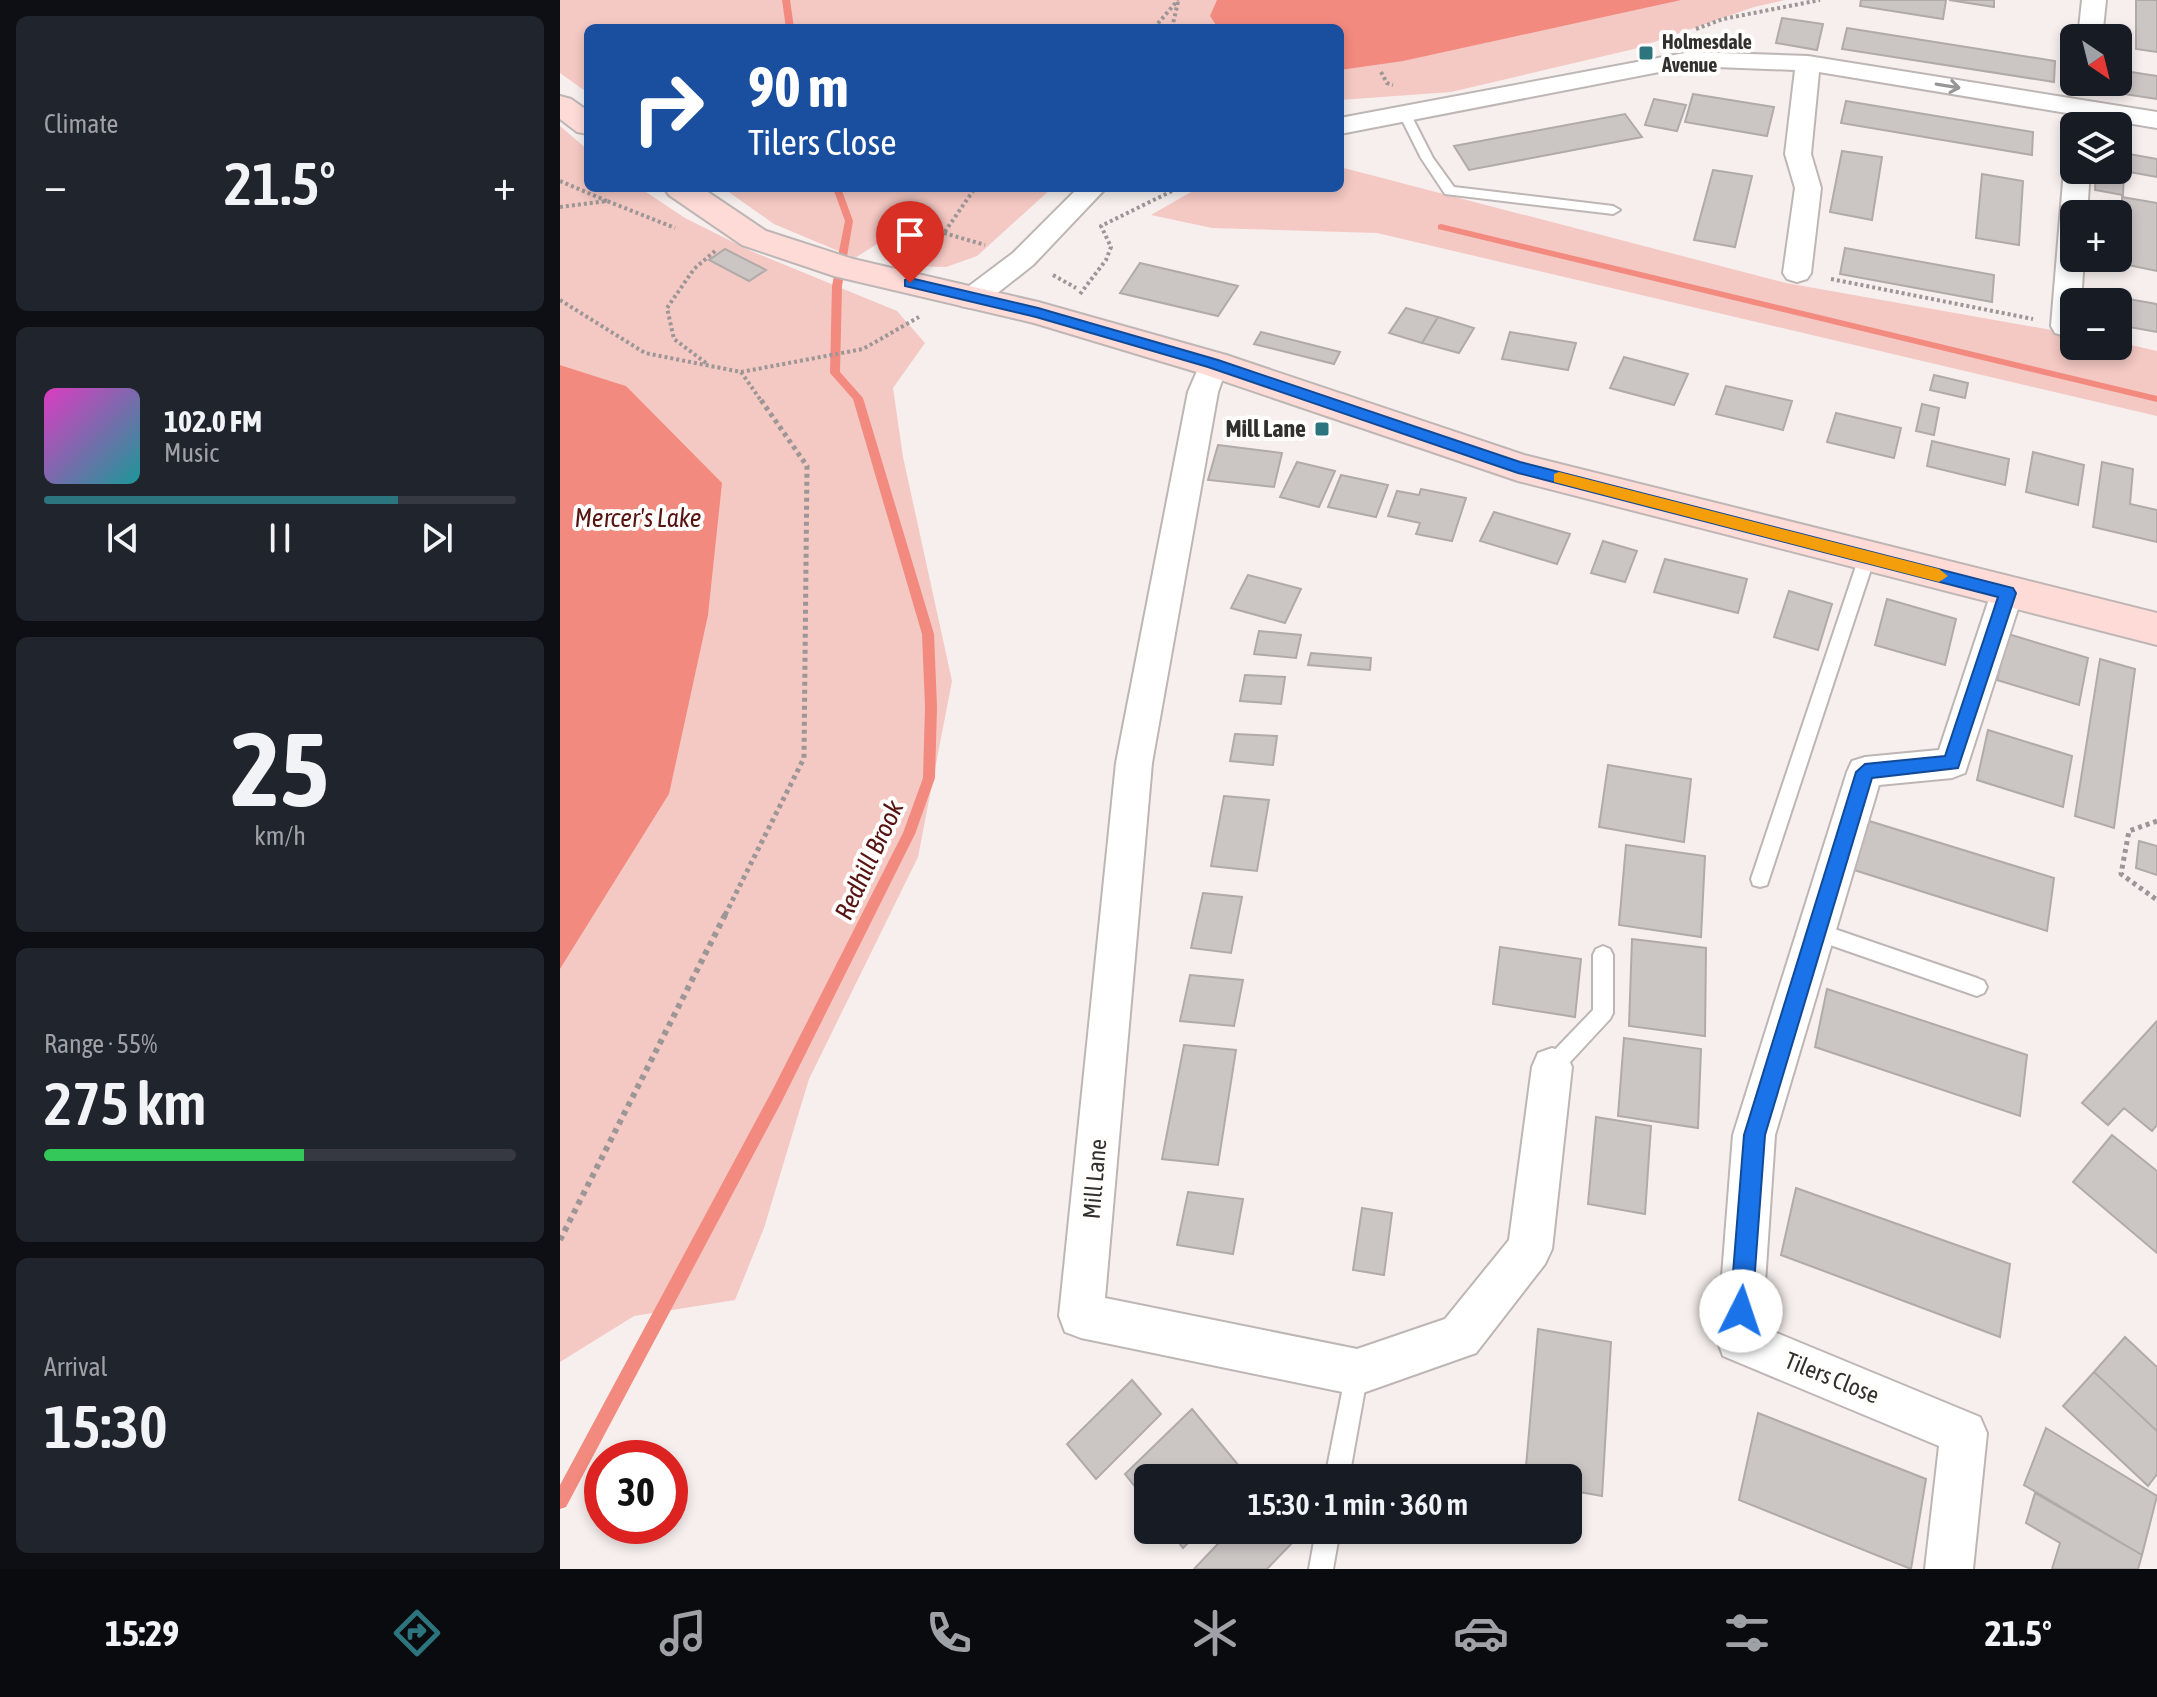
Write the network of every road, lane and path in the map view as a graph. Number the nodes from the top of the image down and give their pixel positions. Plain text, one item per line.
1 (1178, 0) edge
2 (2094, 0) edge
3 (1157, 24) edge
4 (1173, 24) edge
5 (2091, 24) edge
6 (1807, 71) junction
7 (560, 105) edge
8 (1405, 114) junction
9 (2060, 118) edge
10 (2157, 120) edge
11 (2132, 121) edge
12 (584, 122) edge
13 (1344, 125) edge
14 (2132, 139) edge
15 (2157, 143) edge
16 (560, 181) edge
17 (2076, 184) edge
18 (584, 191) edge
19 (586, 192) edge
20 (686, 192) edge
21 (972, 192) edge
22 (1074, 192) edge
23 (1089, 192) edge
24 (1170, 192) edge
25 (607, 201) junction
26 (560, 207) edge
27 (1613, 210) dead end
28 (677, 229) dead end
29 (721, 247) dead end
30 (844, 267) junction
31 (1797, 273) joint
32 (2068, 288) edge
33 (971, 299) junction
34 (560, 300) edge
35 (923, 315) dead end
36 (1079, 325) junction
37 (2060, 325) edge
38 (1213, 364) junction
39 (710, 366) junction
40 (741, 372) junction
41 (1867, 557) junction
42 (2007, 593) junction
43 (2157, 629) edge
44 (2157, 821) edge
45 (1760, 879) dead end
46 (2157, 900) edge
47 (1817, 932) junction
48 (1603, 955) dead end
49 (1977, 987) dead end
50 (1552, 1067) joint
51 (560, 1240) edge
52 (1357, 1372) junction
53 (1340, 1464) edge
54 (1325, 1544) edge
55 (1321, 1569) edge
56 (1949, 1569) edge

1 - 3 path
1 - 4 path
2 - 5 street
6 - 8 street
6 - 9 street
6 - 31 street
7 - 12 street
8 - 13 street
8 - 27 lane
10 - 11 street
14 - 15 street
16 - 18 path
17 - 32 street
19 - 25 path
20 - 30 street
21 - 30 path
22 - 33 street
23 - 33 street
24 - 36 path
25 - 26 path
25 - 28 path
29 - 39 path
30 - 33 street
31 - 37 path
33 - 36 street
34 - 39 path
35 - 40 path
36 - 38 street
38 - 41 street
38 - 52 street, Mill Lane
39 - 40 path
40 - 51 path
41 - 42 street
41 - 45 lane
42 - 43 street
42 - 47 street, Tilers Close
44 - 46 path
47 - 49 lane
47 - 56 street, Tilers Close
48 - 50 lane
50 - 52 street
52 - 53 lane
54 - 55 lane

